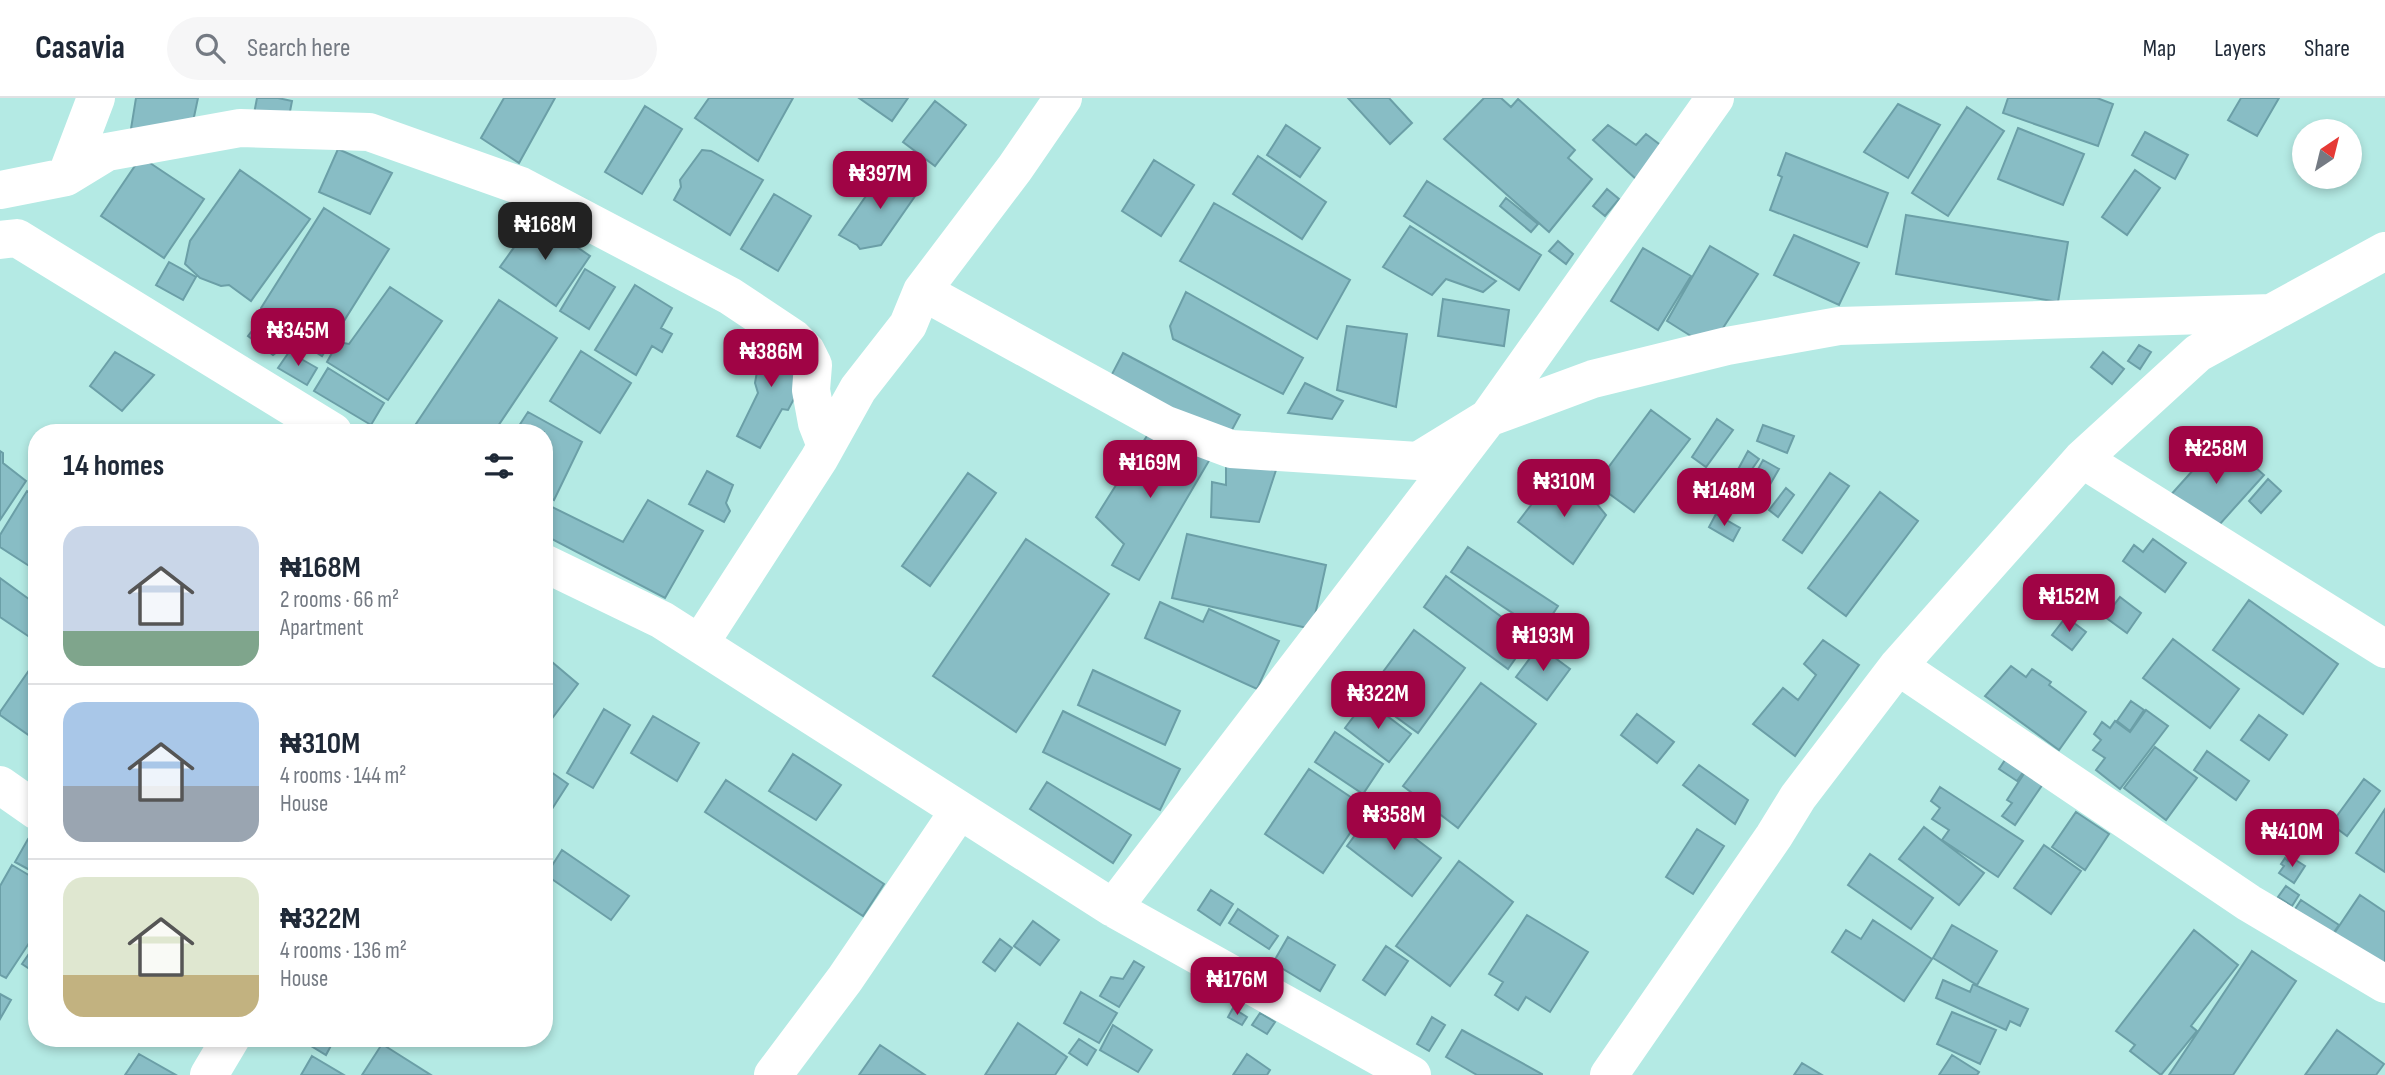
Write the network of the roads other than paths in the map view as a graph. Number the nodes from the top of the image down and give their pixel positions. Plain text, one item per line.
1 (96, 98) edge
2 (1063, 98) edge
3 (1715, 98) edge
4 (66, 177) junction
5 (0, 190) edge
6 (6, 235) edge
7 (2385, 251) edge
8 (922, 291) junction
9 (2272, 313) junction
10 (2130, 317) junction
11 (2198, 353) junction
12 (1488, 418) junction
13 (320, 424) edge
14 (826, 446) junction
15 (2082, 459) junction
16 (553, 573) edge
17 (700, 643) junction
18 (2385, 649) edge
19 (1898, 666) junction
20 (0, 785) edge
21 (28, 805) edge
22 (959, 811) junction
23 (1113, 908) junction
24 (2385, 984) edge
25 (226, 1047) edge
26 (209, 1075) edge
27 (773, 1075) edge
28 (1412, 1075) edge
29 (1609, 1075) edge

1 - 4 street
2 - 8 street
3 - 12 street
4 - 5 street
4 - 14 street
6 - 13 street
7 - 9 street
8 - 12 street
8 - 14 street
9 - 10 street
9 - 11 street
10 - 11 street
10 - 12 street
11 - 15 street
12 - 23 street
14 - 17 street
15 - 18 street
15 - 19 street
16 - 17 street
17 - 22 street
19 - 24 street
19 - 29 street
20 - 21 street
22 - 23 street
22 - 27 street
23 - 28 street
25 - 26 street

